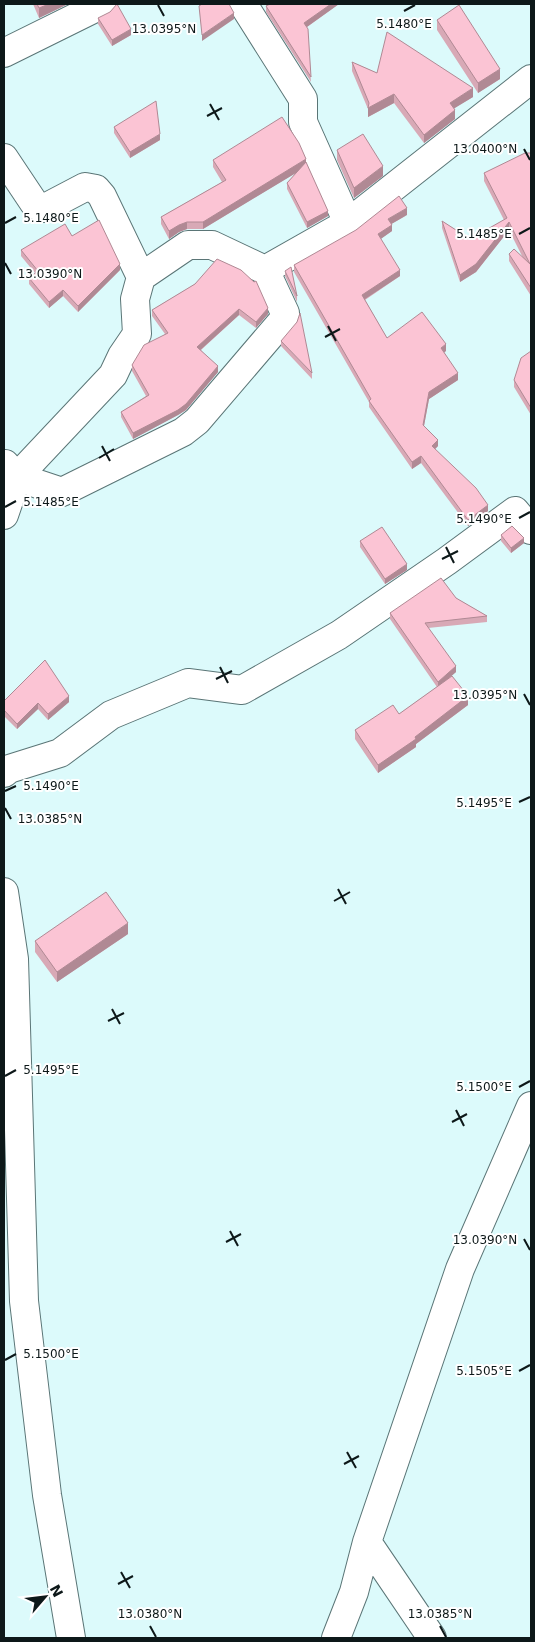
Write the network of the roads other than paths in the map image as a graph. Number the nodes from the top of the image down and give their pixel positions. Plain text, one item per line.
1 (103, 4) edge
2 (243, 4) edge
3 (4, 53) edge
4 (528, 86) edge
5 (4, 158) edge
6 (348, 223) junction
7 (265, 270) junction
8 (141, 277) junction
9 (10, 470) edge
10 (4, 515) edge
11 (531, 530) edge
12 (4, 772) edge
13 (4, 892) edge
14 (531, 1106) edge
15 (11, 1129) edge
16 (367, 1542) junction
17 (71, 1638) edge
18 (336, 1638) edge
19 (432, 1638) edge

1 - 3 street
2 - 6 street
4 - 6 street
5 - 8 street
6 - 7 street
7 - 8 street
7 - 9 street
8 - 9 street
9 - 10 street
11 - 12 street
13 - 15 street
14 - 16 street
15 - 17 street
16 - 18 street
16 - 19 street

